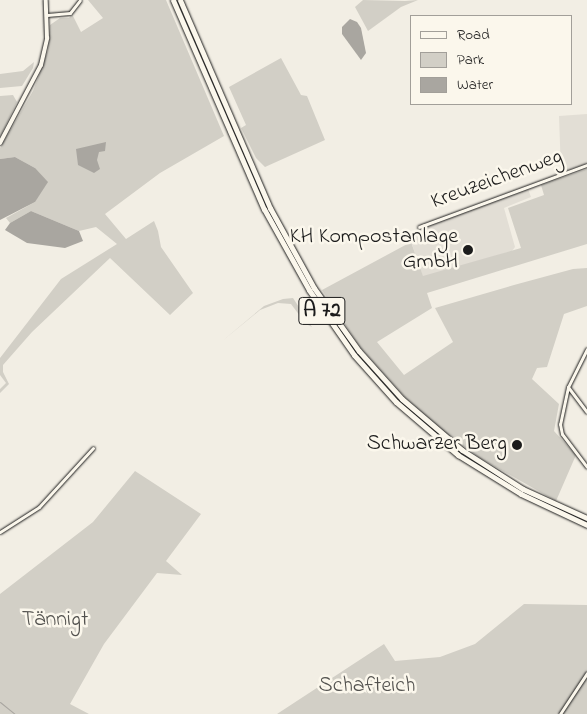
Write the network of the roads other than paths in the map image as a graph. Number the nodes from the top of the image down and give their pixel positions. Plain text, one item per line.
1 (46, 0) edge
2 (80, 0) edge
3 (174, 0) edge
4 (180, 0) edge
5 (47, 15) junction
6 (0, 143) edge
7 (587, 165) edge
8 (418, 227) dead end
9 (587, 349) edge
10 (568, 387) junction
11 (587, 412) edge
12 (93, 448) dead end
13 (587, 467) edge
14 (587, 518) edge
15 (587, 525) edge
16 (0, 532) edge
17 (587, 673) edge
18 (560, 714) edge

1 - 5 main road
2 - 5 street
3 - 15 highway, A 72
4 - 14 highway, A 72
5 - 6 main road
7 - 8 street, Kreuzeichenweg
9 - 10 street
10 - 11 street
10 - 13 street
12 - 16 street
17 - 18 street

